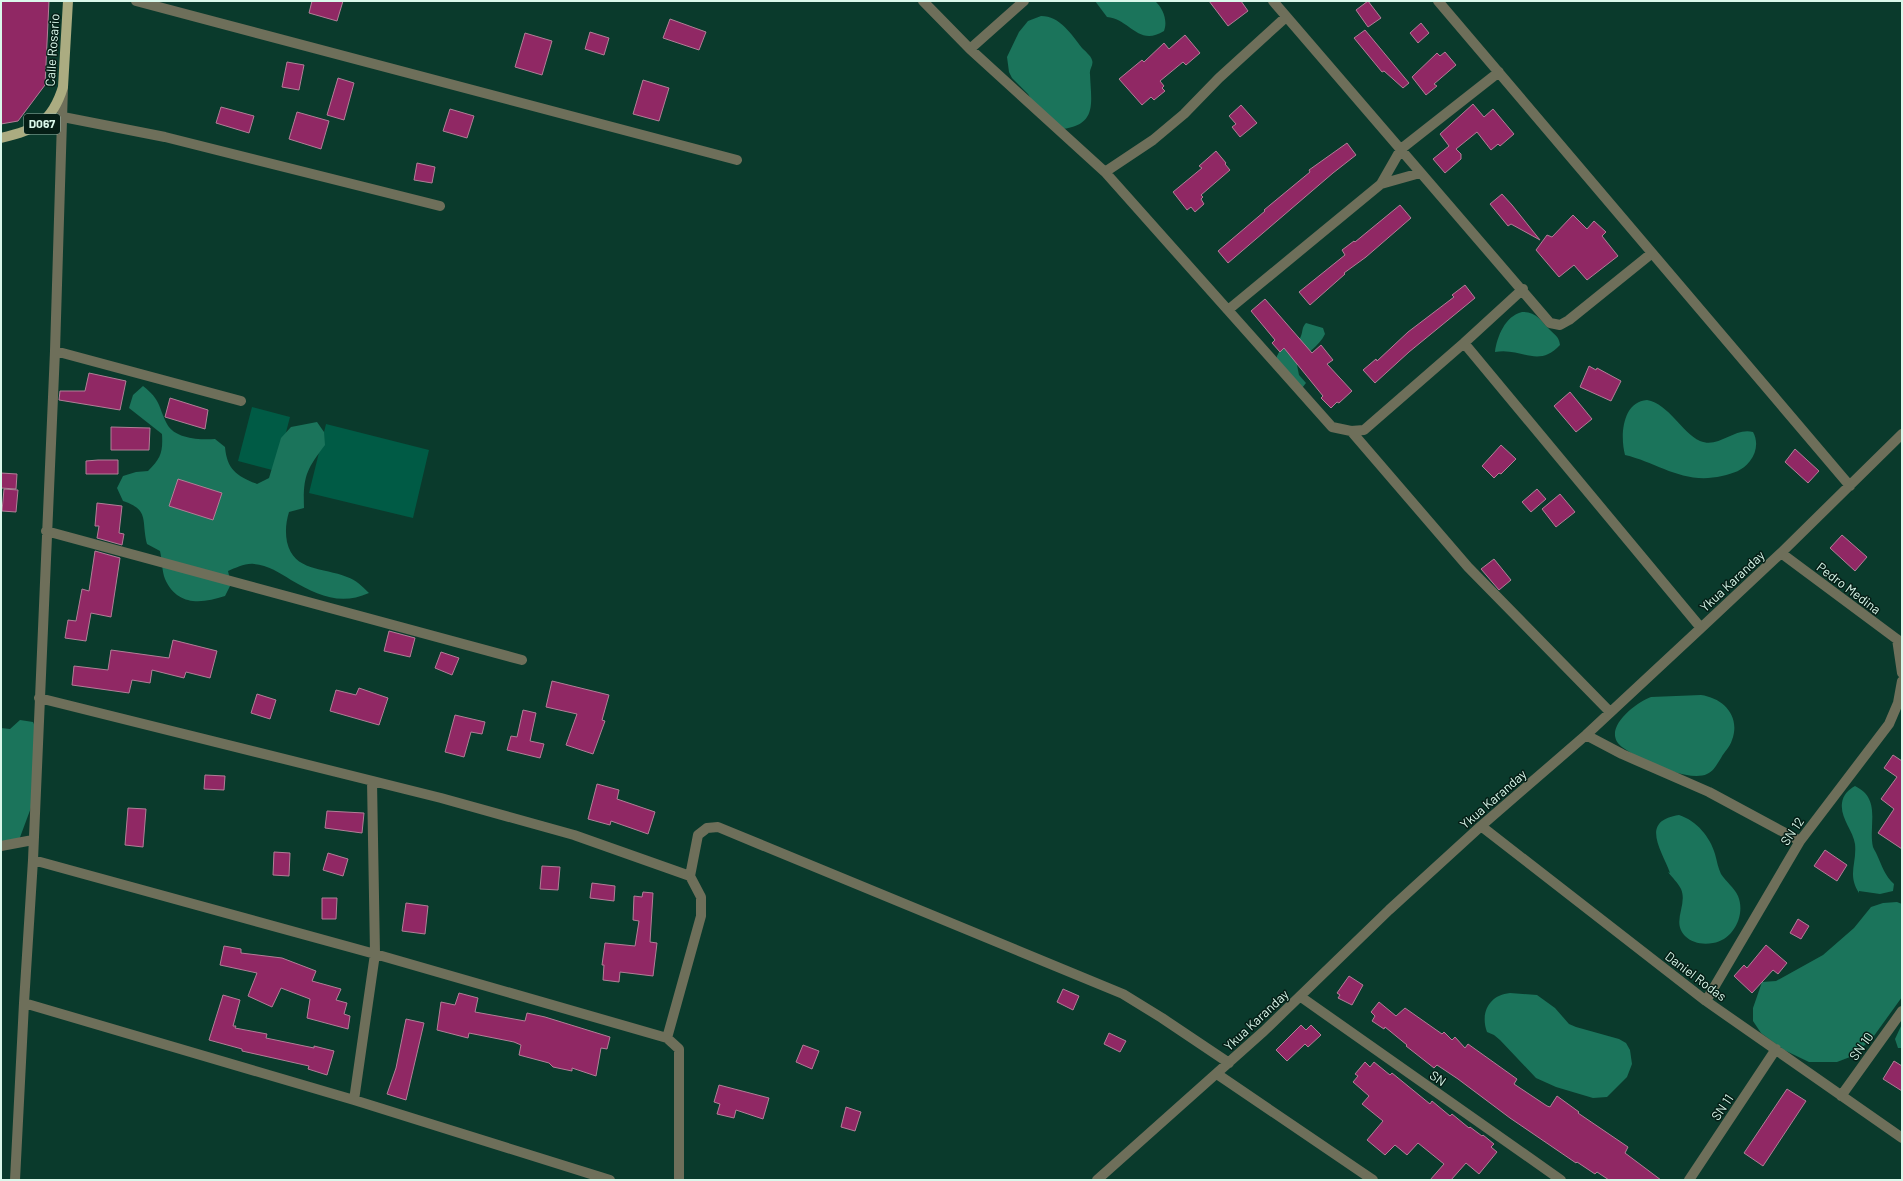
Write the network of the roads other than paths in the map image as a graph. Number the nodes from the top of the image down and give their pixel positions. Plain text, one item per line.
1 (68, 1) edge
2 (136, 1) edge
3 (923, 1) edge
4 (1024, 1) edge
5 (1273, 1) edge
6 (1438, 1) edge
7 (1286, 17) junction
8 (970, 49) junction
9 (1499, 72) junction
10 (63, 87) junction
11 (63, 117) junction
12 (1, 138) edge
13 (1402, 149) junction
14 (737, 160) dead end
15 (1105, 172) junction
16 (1420, 173) junction
17 (1381, 184) junction
18 (440, 206) dead end
19 (1652, 253) junction
20 (1523, 289) junction
21 (1228, 310) junction
22 (1464, 343) junction
23 (54, 351) junction
24 (241, 401) dead end
25 (1351, 431) junction
26 (1902, 434) edge
27 (1850, 486) junction
28 (46, 531) junction
29 (1781, 553) junction
30 (1701, 628) junction
31 (1900, 641) edge
32 (522, 660) dead end
33 (1902, 673) edge
34 (1902, 681) edge
35 (39, 698) junction
36 (1610, 712) junction
37 (1586, 735) junction
38 (372, 781) junction
39 (1481, 826) junction
40 (33, 840) junction
41 (1800, 841) junction
42 (1, 846) edge
43 (33, 860) junction
44 (690, 876) junction
45 (375, 954) junction
46 (1300, 997) junction
47 (1706, 1001) junction
48 (24, 1003) junction
49 (1902, 1012) edge
50 (667, 1038) junction
51 (1776, 1049) junction
52 (1229, 1063) junction
53 (1217, 1074) junction
54 (1841, 1096) junction
55 (354, 1100) junction
56 (1902, 1138) edge
57 (15, 1180) edge
58 (610, 1180) edge
59 (679, 1180) edge
60 (1098, 1180) edge
61 (1373, 1180) edge
62 (1561, 1180) edge
63 (1689, 1180) edge

1 - 10 main road, Calle Rosario / D067
2 - 14 street
3 - 8 street
4 - 8 street
5 - 7 street
6 - 9 street
7 - 13 street
7 - 15 street
8 - 15 street
9 - 13 street
9 - 19 street
10 - 11 street
10 - 12 main road, Calle Rosario / D067
11 - 18 street
11 - 23 street
13 - 16 street
13 - 17 street
15 - 21 street
16 - 17 street
16 - 20 street
17 - 21 street
19 - 20 street
19 - 27 street
20 - 22 street
21 - 25 street
22 - 25 street
22 - 30 street
23 - 24 street
23 - 28 street
25 - 36 street
26 - 27 street, Ykua Karanday
27 - 29 street, Ykua Karanday
28 - 32 street
28 - 35 street
29 - 30 street, Ykua Karanday
29 - 31 street, Pedro Medina
30 - 36 street, Ykua Karanday
31 - 33 street
34 - 41 street, SN 12
35 - 38 street
35 - 40 street
36 - 37 street, Ykua Karanday
37 - 39 street, Ykua Karanday
37 - 41 street
38 - 44 street
38 - 45 street
39 - 46 street, Ykua Karanday
39 - 47 street, Daniel Rodas
40 - 42 street
40 - 43 street
41 - 47 street, SN 12
43 - 45 street
43 - 48 street
44 - 50 street
44 - 52 street
45 - 50 street
45 - 55 street
46 - 52 street, Ykua Karanday
46 - 62 street, SN
47 - 51 street, Daniel Rodas
48 - 55 street
48 - 57 street
49 - 54 street, SN 10
50 - 59 street
51 - 54 street, Daniel Rodas
51 - 63 street, SN 11
52 - 53 street, Ykua Karanday
53 - 60 street, Ykua Karanday
53 - 61 street
54 - 56 street, Daniel Rodas
55 - 58 street

